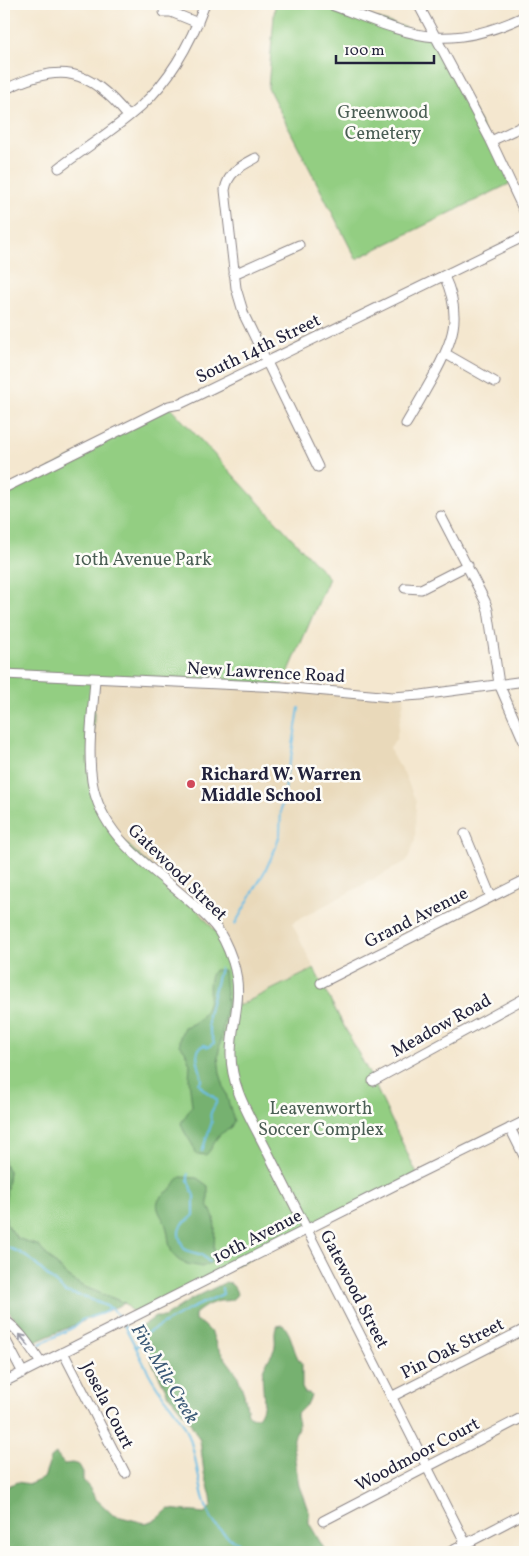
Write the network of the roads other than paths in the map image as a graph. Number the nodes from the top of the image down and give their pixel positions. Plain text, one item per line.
1 (205, 4) edge
2 (329, 4) edge
3 (418, 4) edge
4 (164, 12) dead end
5 (525, 16) edge
6 (198, 23) junction
7 (436, 37) junction
8 (4, 90) edge
9 (128, 116) junction
10 (525, 125) edge
11 (491, 142) junction
12 (256, 158) dead end
13 (59, 168) dead end
14 (525, 213) edge
15 (525, 236) edge
16 (299, 245) dead end
17 (234, 274) junction
18 (444, 276) junction
19 (446, 354) junction
20 (268, 362) junction
21 (494, 382) dead end
22 (406, 424) dead end
23 (318, 467) dead end
24 (4, 488) edge
25 (441, 516) dead end
26 (468, 565) junction
27 (405, 588) dead end
28 (4, 674) edge
29 (95, 679) junction
30 (525, 681) edge
31 (499, 684) junction
32 (525, 744) edge
33 (465, 834) dead end
34 (525, 880) edge
35 (491, 897) junction
36 (321, 983) dead end
37 (525, 998) edge
38 (373, 1081) dead end
39 (525, 1121) edge
40 (510, 1128) junction
41 (525, 1158) edge
42 (306, 1229) junction
43 (4, 1320) edge
44 (525, 1329) edge
45 (4, 1337) edge
46 (63, 1352) junction
47 (41, 1363) junction
48 (23, 1372) junction
49 (4, 1382) edge
50 (393, 1396) junction
51 (525, 1416) edge
52 (427, 1466) junction
53 (124, 1473) dead end
54 (525, 1514) edge
55 (324, 1521) dead end
56 (466, 1544) junction
57 (450, 1552) edge

1 - 6 street
2 - 7 street
3 - 7 street
4 - 6 street
5 - 7 street
6 - 9 street
7 - 11 street
8 - 9 street
9 - 13 street
10 - 11 street
11 - 14 street
12 - 17 street
15 - 18 street, South 14th Street
16 - 17 street
17 - 20 street
18 - 19 street
18 - 20 street, South 14th Street
19 - 21 street
19 - 22 street
20 - 23 street
20 - 24 street, South 14th Street
25 - 26 street
26 - 27 street
26 - 31 street
28 - 29 street, New Lawrence Road
29 - 31 street, New Lawrence Road
29 - 42 street, Gatewood Street
30 - 31 street, New Lawrence Road
31 - 32 street
33 - 35 street
34 - 35 street, Grand Avenue
35 - 36 street, Grand Avenue
37 - 38 street, Meadow Road
39 - 40 street, 10th Avenue
40 - 41 street
40 - 42 street, 10th Avenue
42 - 46 street, 10th Avenue
42 - 50 street, Gatewood Street
47 -> 43 street
44 - 50 street, Pin Oak Street
45 - 48 street
46 - 47 street, 10th Avenue
46 - 53 street, Josela Court
47 - 48 street, 10th Avenue
48 - 49 street, 10th Avenue
50 - 52 street, Gatewood Street
51 - 52 street, Woodmoor Court
52 - 55 street, Woodmoor Court
52 - 56 street, Gatewood Street
54 - 56 street
56 - 57 street

